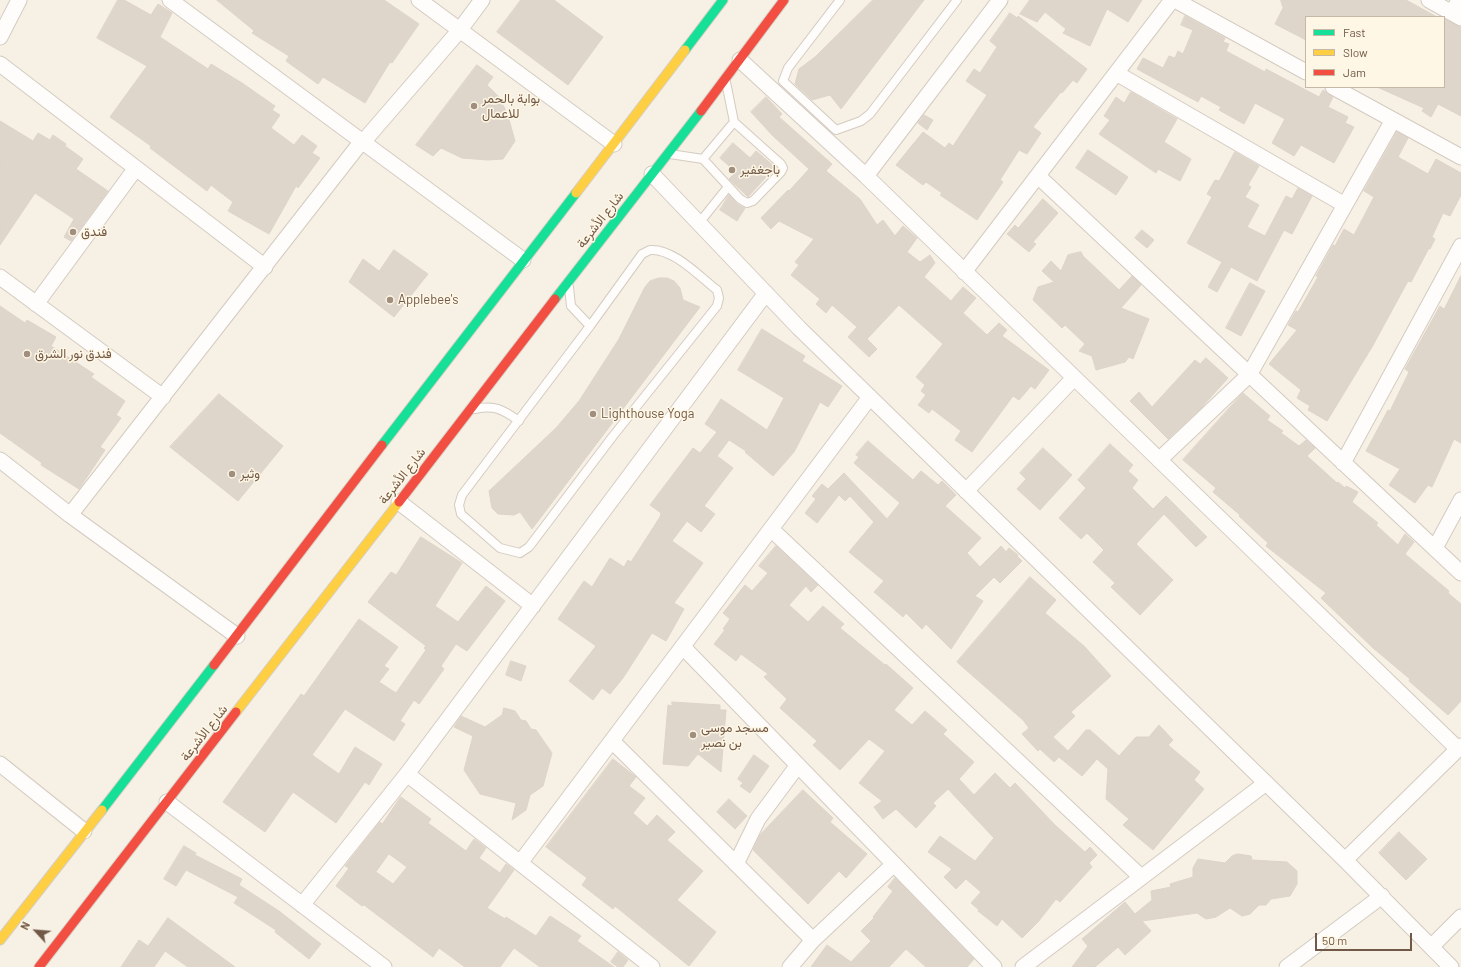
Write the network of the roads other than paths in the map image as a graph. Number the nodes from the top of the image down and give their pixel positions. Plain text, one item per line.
1 (19, 0) edge
2 (170, 0) edge
3 (419, 0) edge
4 (482, 0) edge
5 (723, 0) edge
6 (784, 0) edge
7 (840, 0) edge
8 (957, 0) edge
9 (1000, 0) edge
10 (1173, 0) edge
11 (1429, 0) edge
12 (1457, 10) edge
13 (4, 18) edge
14 (459, 31) junction
15 (0, 37) edge
16 (740, 60) junction
17 (0, 64) edge
18 (1305, 71) edge
19 (1116, 73) junction
20 (725, 79) junction
21 (1335, 88) edge
22 (1393, 120) junction
23 (734, 122) junction
24 (363, 141) junction
25 (614, 144) junction
26 (668, 154) junction
27 (1461, 157) edge
28 (703, 158) junction
29 (136, 168) junction
30 (652, 174) junction
31 (866, 176) junction
32 (1038, 176) junction
33 (728, 187) junction
34 (1345, 205) junction
35 (699, 223) junction
36 (1461, 246) edge
37 (523, 260) junction
38 (265, 267) junction
39 (964, 272) junction
40 (0, 277) edge
41 (569, 282) junction
42 (766, 294) junction
43 (36, 304) junction
44 (590, 326) junction
45 (1249, 375) junction
46 (1074, 378) junction
47 (163, 397) junction
48 (870, 397) junction
49 (470, 410) junction
50 (519, 421) junction
51 (0, 460) edge
52 (1159, 460) junction
53 (1343, 463) junction
54 (966, 491) junction
55 (1461, 500) edge
56 (399, 502) junction
57 (70, 515) junction
58 (771, 529) junction
59 (1435, 548) junction
60 (1461, 573) edge
61 (533, 606) junction
62 (237, 636) junction
63 (683, 647) junction
64 (612, 741) junction
65 (1459, 748) edge
66 (0, 764) edge
67 (798, 765) junction
68 (407, 774) junction
69 (1266, 783) junction
70 (167, 802) junction
71 (84, 830) junction
72 (1345, 860) junction
73 (520, 863) junction
74 (736, 864) junction
75 (894, 864) junction
76 (1141, 877) junction
77 (1382, 896) junction
78 (302, 905) junction
79 (1461, 917) edge
80 (0, 940) edge
81 (813, 940) junction
82 (1431, 947) junction
83 (40, 967) edge
84 (384, 967) edge
85 (652, 967) edge
86 (790, 967) edge
87 (994, 967) edge
88 (1023, 967) edge
89 (1287, 967) edge
90 (1451, 967) edge

1 - 13 street
2 - 24 street
3 - 14 street
4 - 14 street
5 - 25 street
6 - 16 street, شارع الأشرعة
7 - 8 lane
9 - 31 street
10 - 18 street
10 - 19 street
11 - 12 street
13 - 15 street
14 - 24 street
14 - 25 street
16 - 20 street, شارع الأشرعة
16 - 31 street
17 - 29 street
19 - 32 street
19 - 34 street
20 - 23 lane
20 - 26 street, شارع الأشرعة
21 - 22 street
22 - 27 street
22 - 34 street
23 - 28 lane
23 - 33 lane
24 - 37 street
24 - 38 street
25 - 37 street
26 - 28 lane
26 - 30 street, شارع الأشرعة
28 - 33 lane
29 - 38 street
29 - 43 street
30 - 35 street
30 - 41 street, شارع الأشرعة
31 - 39 street
32 - 39 street
32 - 45 street
33 - 35 lane
34 - 45 street
35 - 42 street
36 - 53 street
37 - 62 street
38 - 47 street
39 - 46 street
40 - 43 street
41 - 44 lane
41 - 49 street, شارع الأشرعة
42 - 48 street
42 - 61 street
43 - 47 street
44 - 50 lane
44 - 50 lane
45 - 52 street
45 - 53 street
46 - 52 street
46 - 54 street
47 - 57 street
48 - 54 street
48 - 58 street
49 - 50 lane
49 - 56 street, شارع الأشرعة
51 - 57 street
52 - 65 street
53 - 59 street
54 - 69 street
55 - 59 street
56 - 61 street
56 - 70 street, شارع الأشرعة
57 - 62 street
58 - 63 street
58 - 76 street
59 - 60 street
61 - 68 street
62 - 71 street
63 - 64 street
63 - 67 street
64 - 73 street
64 - 74 street
65 - 72 street
66 - 71 street
67 - 74 street
67 - 75 street
68 - 73 street
68 - 78 street
69 - 72 street
69 - 76 street
70 - 78 street
70 - 83 street, شارع الأشرعة
71 - 80 street
72 - 77 street
73 - 85 street
74 - 81 street
75 - 81 street
75 - 87 street
76 - 88 street
77 - 82 street
77 - 89 street
78 - 84 street
79 - 82 street
81 - 86 street
82 - 90 street

